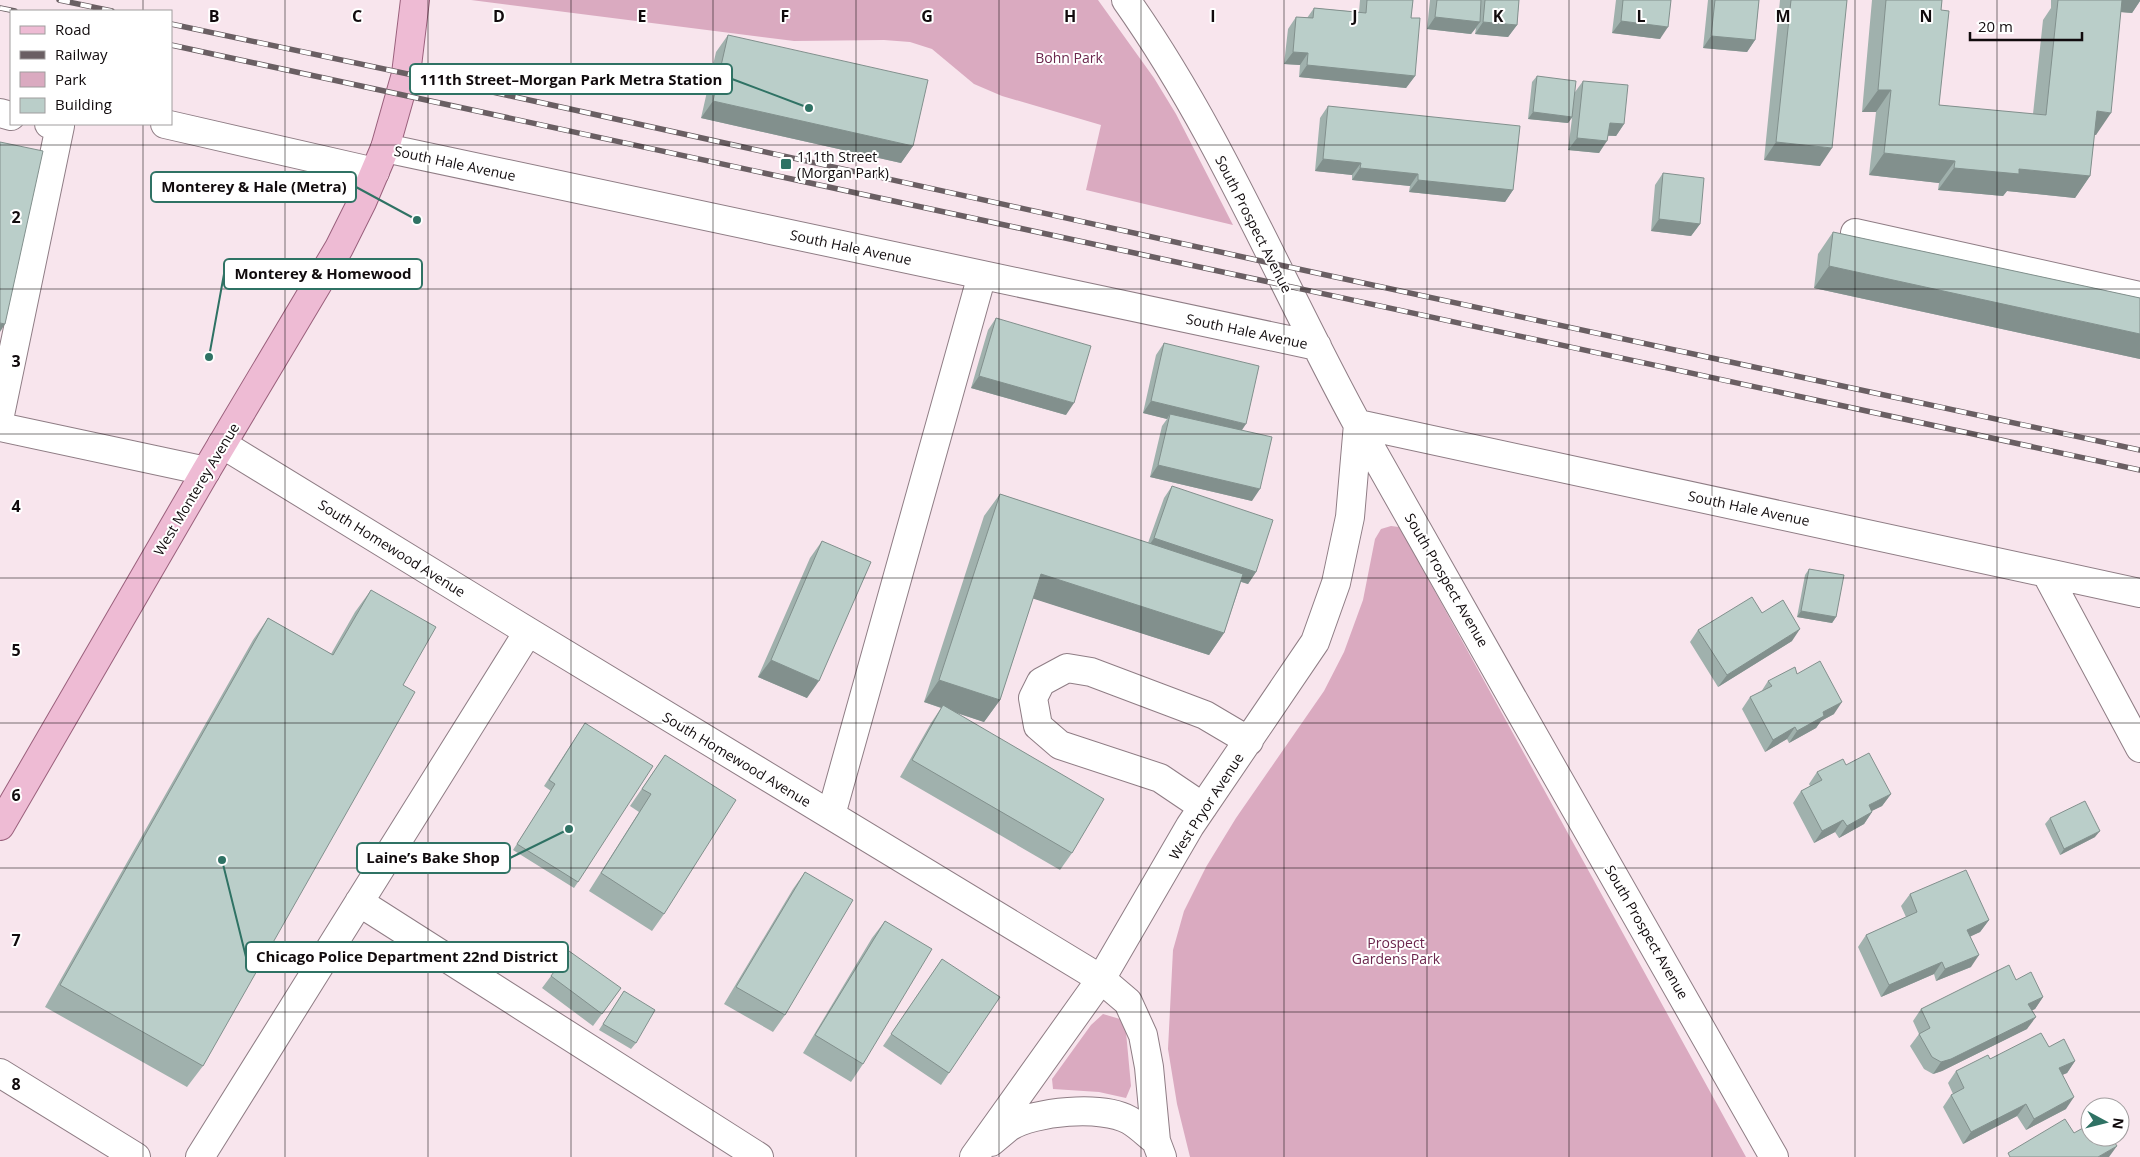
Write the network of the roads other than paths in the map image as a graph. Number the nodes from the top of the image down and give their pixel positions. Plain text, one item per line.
1 (415, 0) edge
2 (1126, 0) edge
3 (57, 125) edge
4 (171, 125) edge
5 (380, 160) junction
6 (1855, 233) dead end
7 (982, 275) junction
8 (2140, 296) edge
9 (1317, 346) junction
10 (0, 415) edge
11 (1358, 424) junction
12 (0, 427) edge
13 (222, 444) junction
14 (206, 471) junction
15 (2046, 572) junction
16 (2140, 593) edge
17 (528, 632) junction
18 (1249, 741) junction
19 (2140, 748) edge
20 (1203, 807) junction
21 (830, 815) junction
22 (0, 826) edge
23 (359, 902) junction
24 (1101, 979) junction
25 (0, 1073) edge
26 (1159, 1149) edge
27 (136, 1157) edge
28 (200, 1157) edge
29 (759, 1157) edge
30 (974, 1157) edge
31 (1774, 1157) edge

1 - 5 main road, West Monterey Avenue
2 - 9 street, South Prospect Avenue
3 - 10 street
4 - 5 street, South Hale Avenue
5 - 7 street, South Hale Avenue
5 - 13 main road, West Monterey Avenue
6 - 8 street
7 - 9 street, South Hale Avenue
7 - 21 street
9 - 11 street, South Prospect Avenue
11 - 15 street, South Hale Avenue
11 - 18 street, West Pryor Avenue
11 - 31 street, South Prospect Avenue
12 - 14 street
13 - 14 main road, West Monterey Avenue
13 - 17 street, South Homewood Avenue
14 - 22 main road, West Monterey Avenue
15 - 16 street, South Hale Avenue
15 - 19 street
17 - 21 street, South Homewood Avenue
17 - 23 street
18 - 20 street, West Pryor Avenue
18 - 20 street
20 - 24 street, West Pryor Avenue
21 - 24 street, South Homewood Avenue
23 - 28 street
23 - 29 street
24 - 26 street, South Homewood Avenue
24 - 30 street, West Pryor Avenue
25 - 27 street
26 - 30 street, South Homewood Avenue

